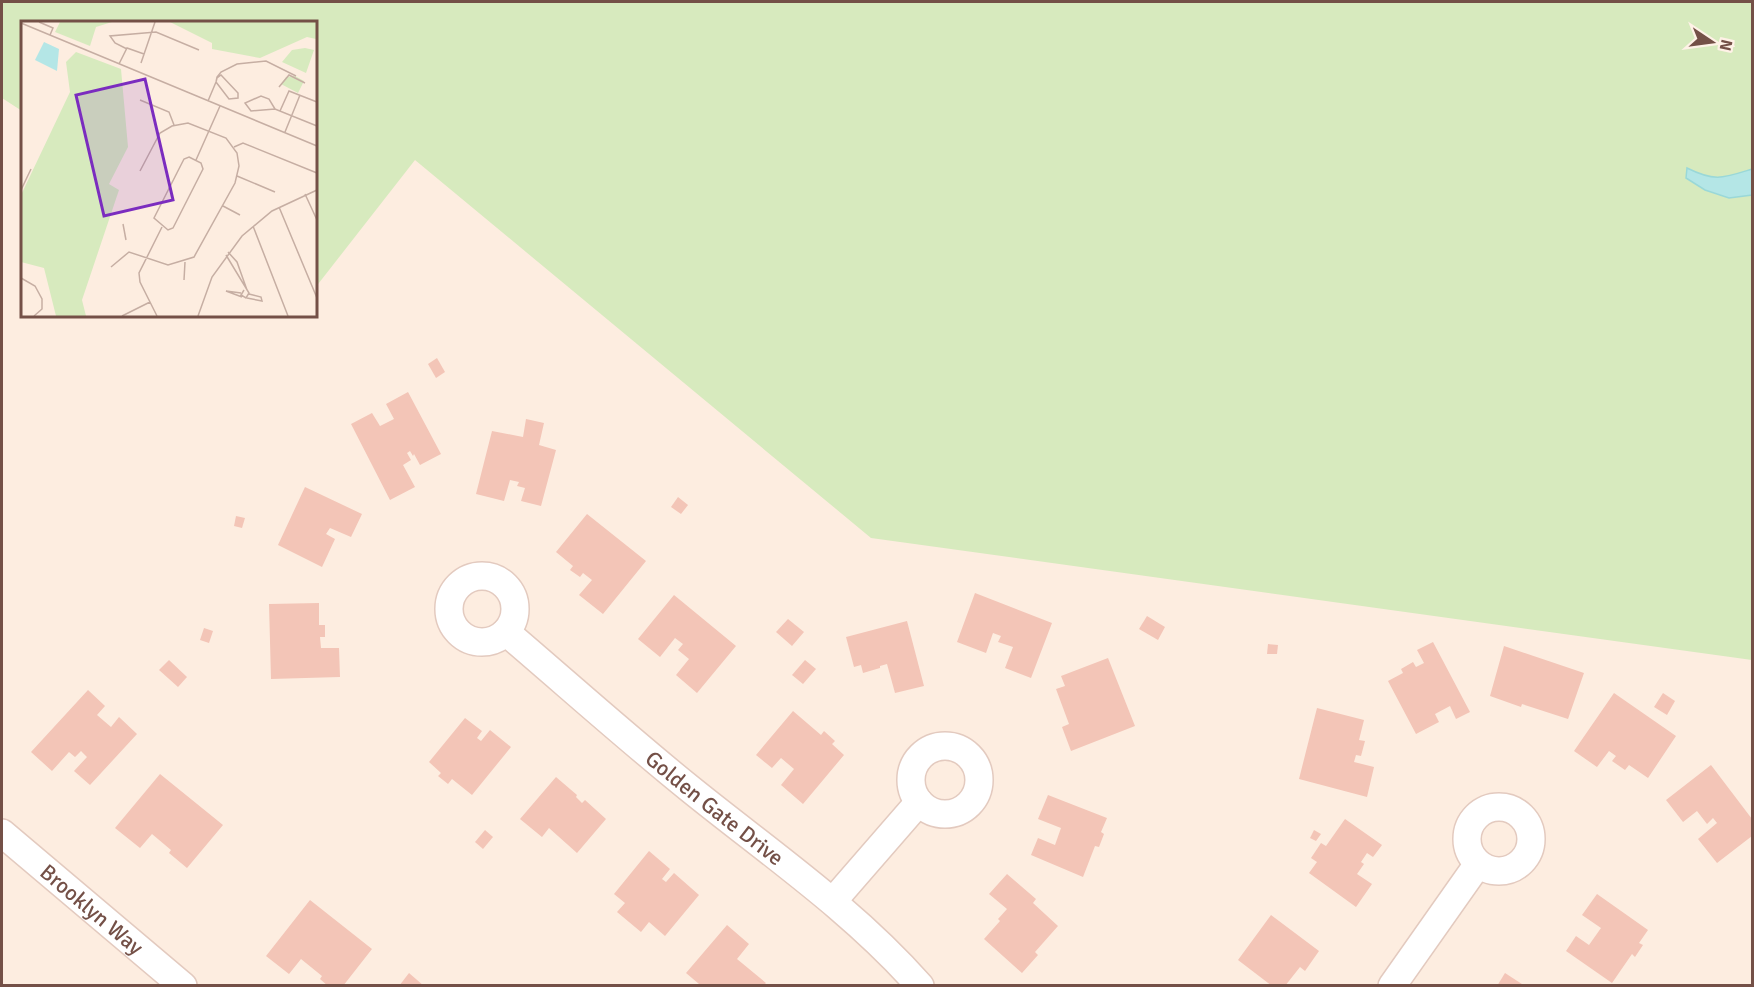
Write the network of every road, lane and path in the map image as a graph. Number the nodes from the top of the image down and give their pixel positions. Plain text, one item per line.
1 (506, 632) dead end
2 (919, 802) dead end
3 (2, 833) edge
4 (1478, 864) dead end
5 (833, 901) junction
6 (183, 986) edge
7 (920, 986) edge
8 (1392, 986) edge

1 - 5 street, Golden Gate Drive
2 - 5 street
3 - 6 street, Brooklyn Way
4 - 8 street
5 - 7 street, Golden Gate Drive

